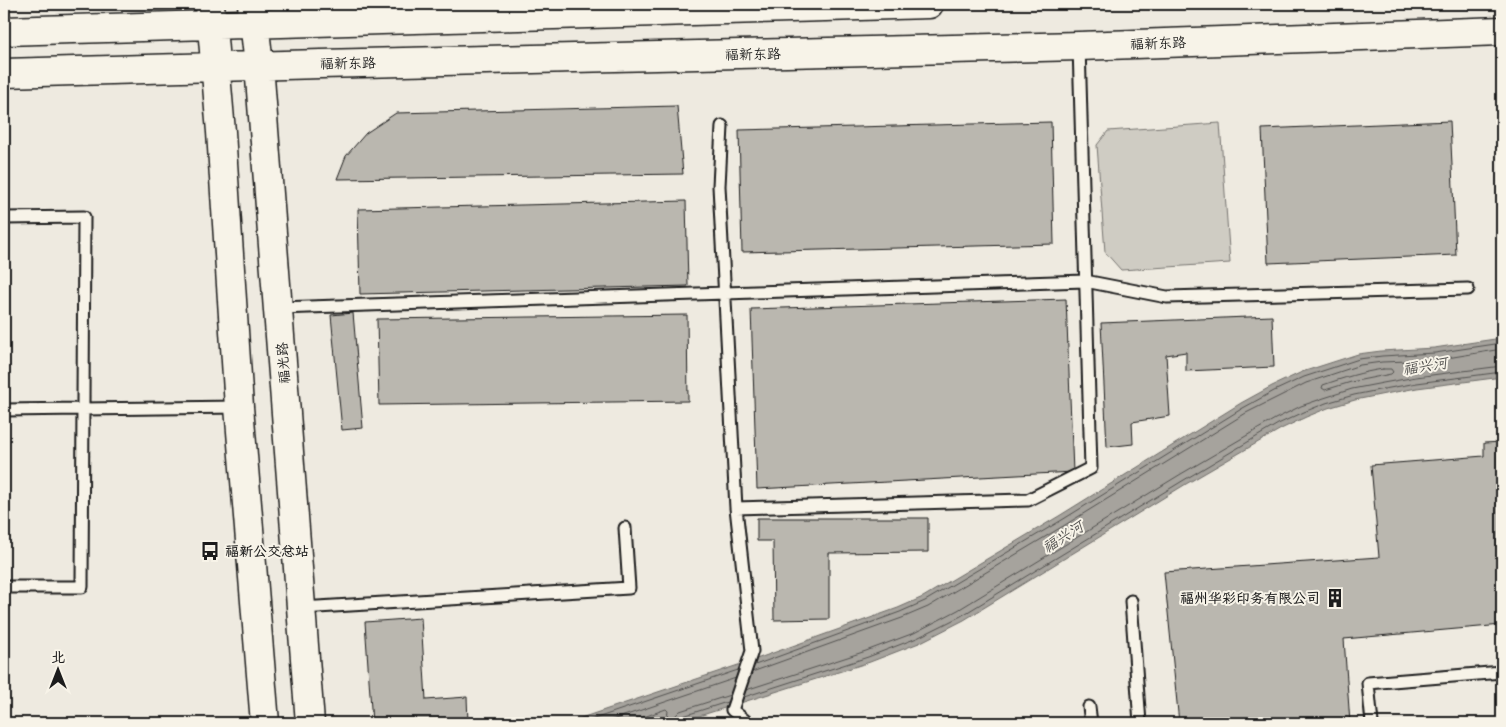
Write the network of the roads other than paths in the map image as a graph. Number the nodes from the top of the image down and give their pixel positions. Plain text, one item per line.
1 (929, 4) edge
2 (211, 14) edge
3 (253, 14) edge
4 (4, 31) edge
5 (1502, 31) edge
6 (1079, 46) junction
7 (260, 66) junction
8 (215, 67) junction
9 (4, 73) edge
10 (722, 126) dead end
11 (4, 218) edge
12 (1085, 281) junction
13 (1468, 289) dead end
14 (725, 294) junction
15 (279, 308) junction
16 (239, 407) junction
17 (84, 409) junction
18 (4, 410) edge
19 (736, 508) junction
20 (626, 528) dead end
21 (4, 588) edge
22 (1130, 602) dead end
23 (301, 608) junction
24 (1502, 672) edge
25 (1089, 707) dead end
26 (266, 723) edge
27 (310, 723) edge
28 (748, 723) edge
29 (1091, 723) edge
30 (1140, 723) edge
31 (1372, 723) edge

1 - 3 main road
2 - 3 main road
2 - 4 main road
2 - 8 main road
3 - 7 main road, 福光路
5 - 6 main road, 福新东路
6 - 7 main road, 福新东路
6 - 12 lane
7 - 8 main road, 福新东路
7 - 15 main road, 福光路
8 - 9 main road, 福新东路
8 - 16 main road
10 - 14 lane
11 - 17 lane
12 - 13 lane
12 - 14 lane
12 - 19 lane
14 - 15 lane
14 - 19 lane
15 - 23 main road, 福光路
16 - 17 lane
16 - 26 main road
17 - 18 lane
17 - 21 lane
19 - 28 lane
20 - 23 lane
22 - 30 lane
23 - 27 main road, 福光路
24 - 31 lane
25 - 29 lane

